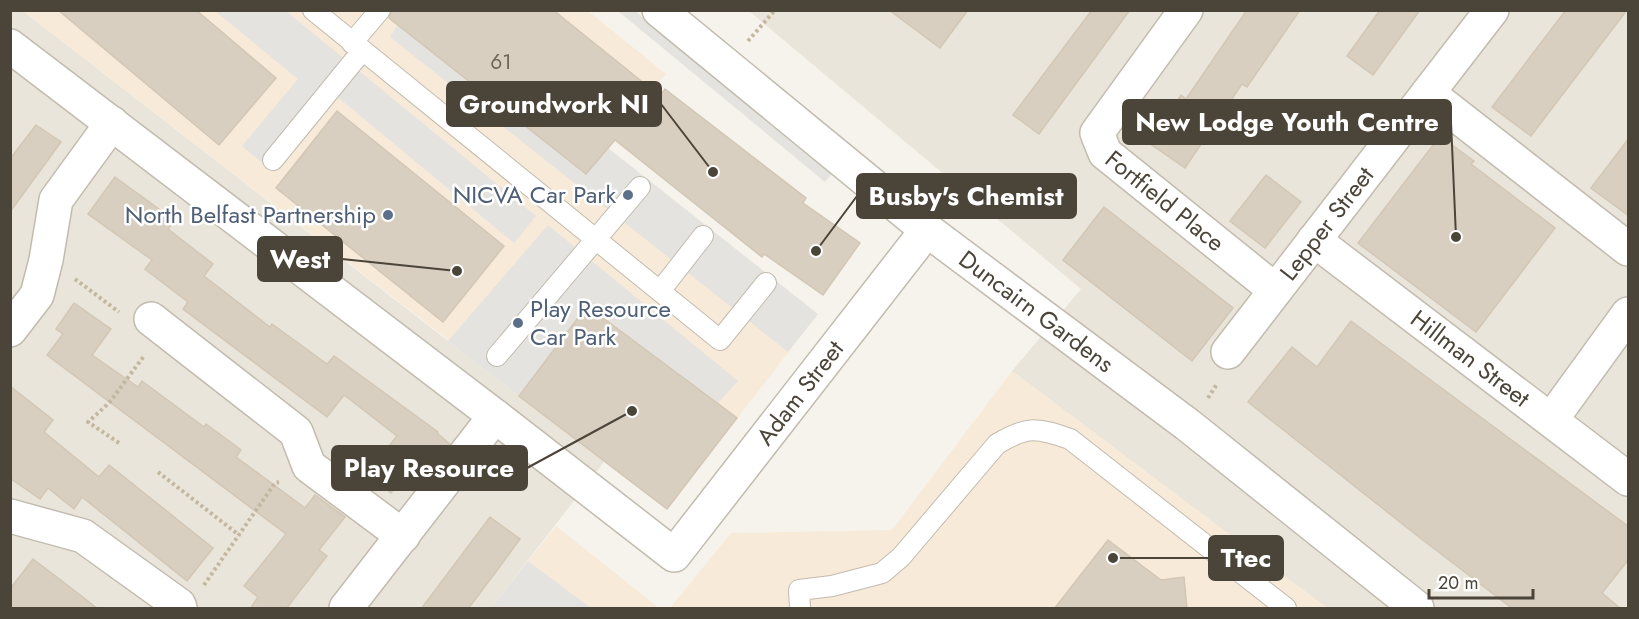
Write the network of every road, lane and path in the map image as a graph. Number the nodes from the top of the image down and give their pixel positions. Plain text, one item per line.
1 (313, 10) edge
2 (380, 10) edge
3 (659, 10) edge
4 (1186, 10) edge
5 (1492, 10) edge
6 (10, 46) edge
7 (357, 47) junction
8 (1428, 93) junction
9 (112, 123) junction
10 (273, 160) dead end
11 (640, 187) dead end
12 (927, 230) junction
13 (703, 236) dead end
14 (595, 239) junction
15 (1314, 240) junction
16 (1629, 249) edge
17 (46, 260) junction
18 (766, 283) dead end
19 (1275, 290) junction
20 (660, 291) junction
21 (1629, 314) edge
22 (158, 325) junction
23 (10, 330) edge
24 (1228, 352) joint
25 (497, 356) dead end
26 (495, 416) junction
27 (1551, 420) junction
28 (1188, 425) junction
29 (119, 443) dead end
30 (309, 466) junction
31 (159, 472) dead end
32 (1629, 479) edge
33 (10, 516) edge
34 (239, 535) junction
35 (402, 536) junction
36 (179, 607) edge
37 (346, 609) edge
38 (800, 609) edge
39 (1286, 609) edge
40 (1417, 609) edge

1 - 7 lane
2 - 7 lane
3 - 12 street, Duncairn Gardens
4 - 19 street, Fortfield Place
5 - 8 street, Lepper Street
6 - 9 street
7 - 10 lane
7 - 14 lane
8 - 15 street, Lepper Street
8 - 16 street
9 - 17 street
9 - 26 street
11 - 14 lane
12 - 26 street, Adam Street
12 - 28 street, Duncairn Gardens
13 - 20 lane
14 - 20 lane
14 - 25 lane
15 - 19 street, Lepper Street
15 - 27 street, Hillman Street
17 - 22 path
17 - 23 street
18 - 20 lane
19 - 24 street, Lepper Street
21 - 27 street
22 - 29 path
22 - 30 street
24 - 28 path
26 - 35 street
27 - 32 street, Hillman Street
28 - 40 street, Duncairn Gardens
30 - 34 path
30 - 35 street
31 - 34 path
33 - 36 street
34 - 36 path
35 - 37 street
38 - 39 lane

